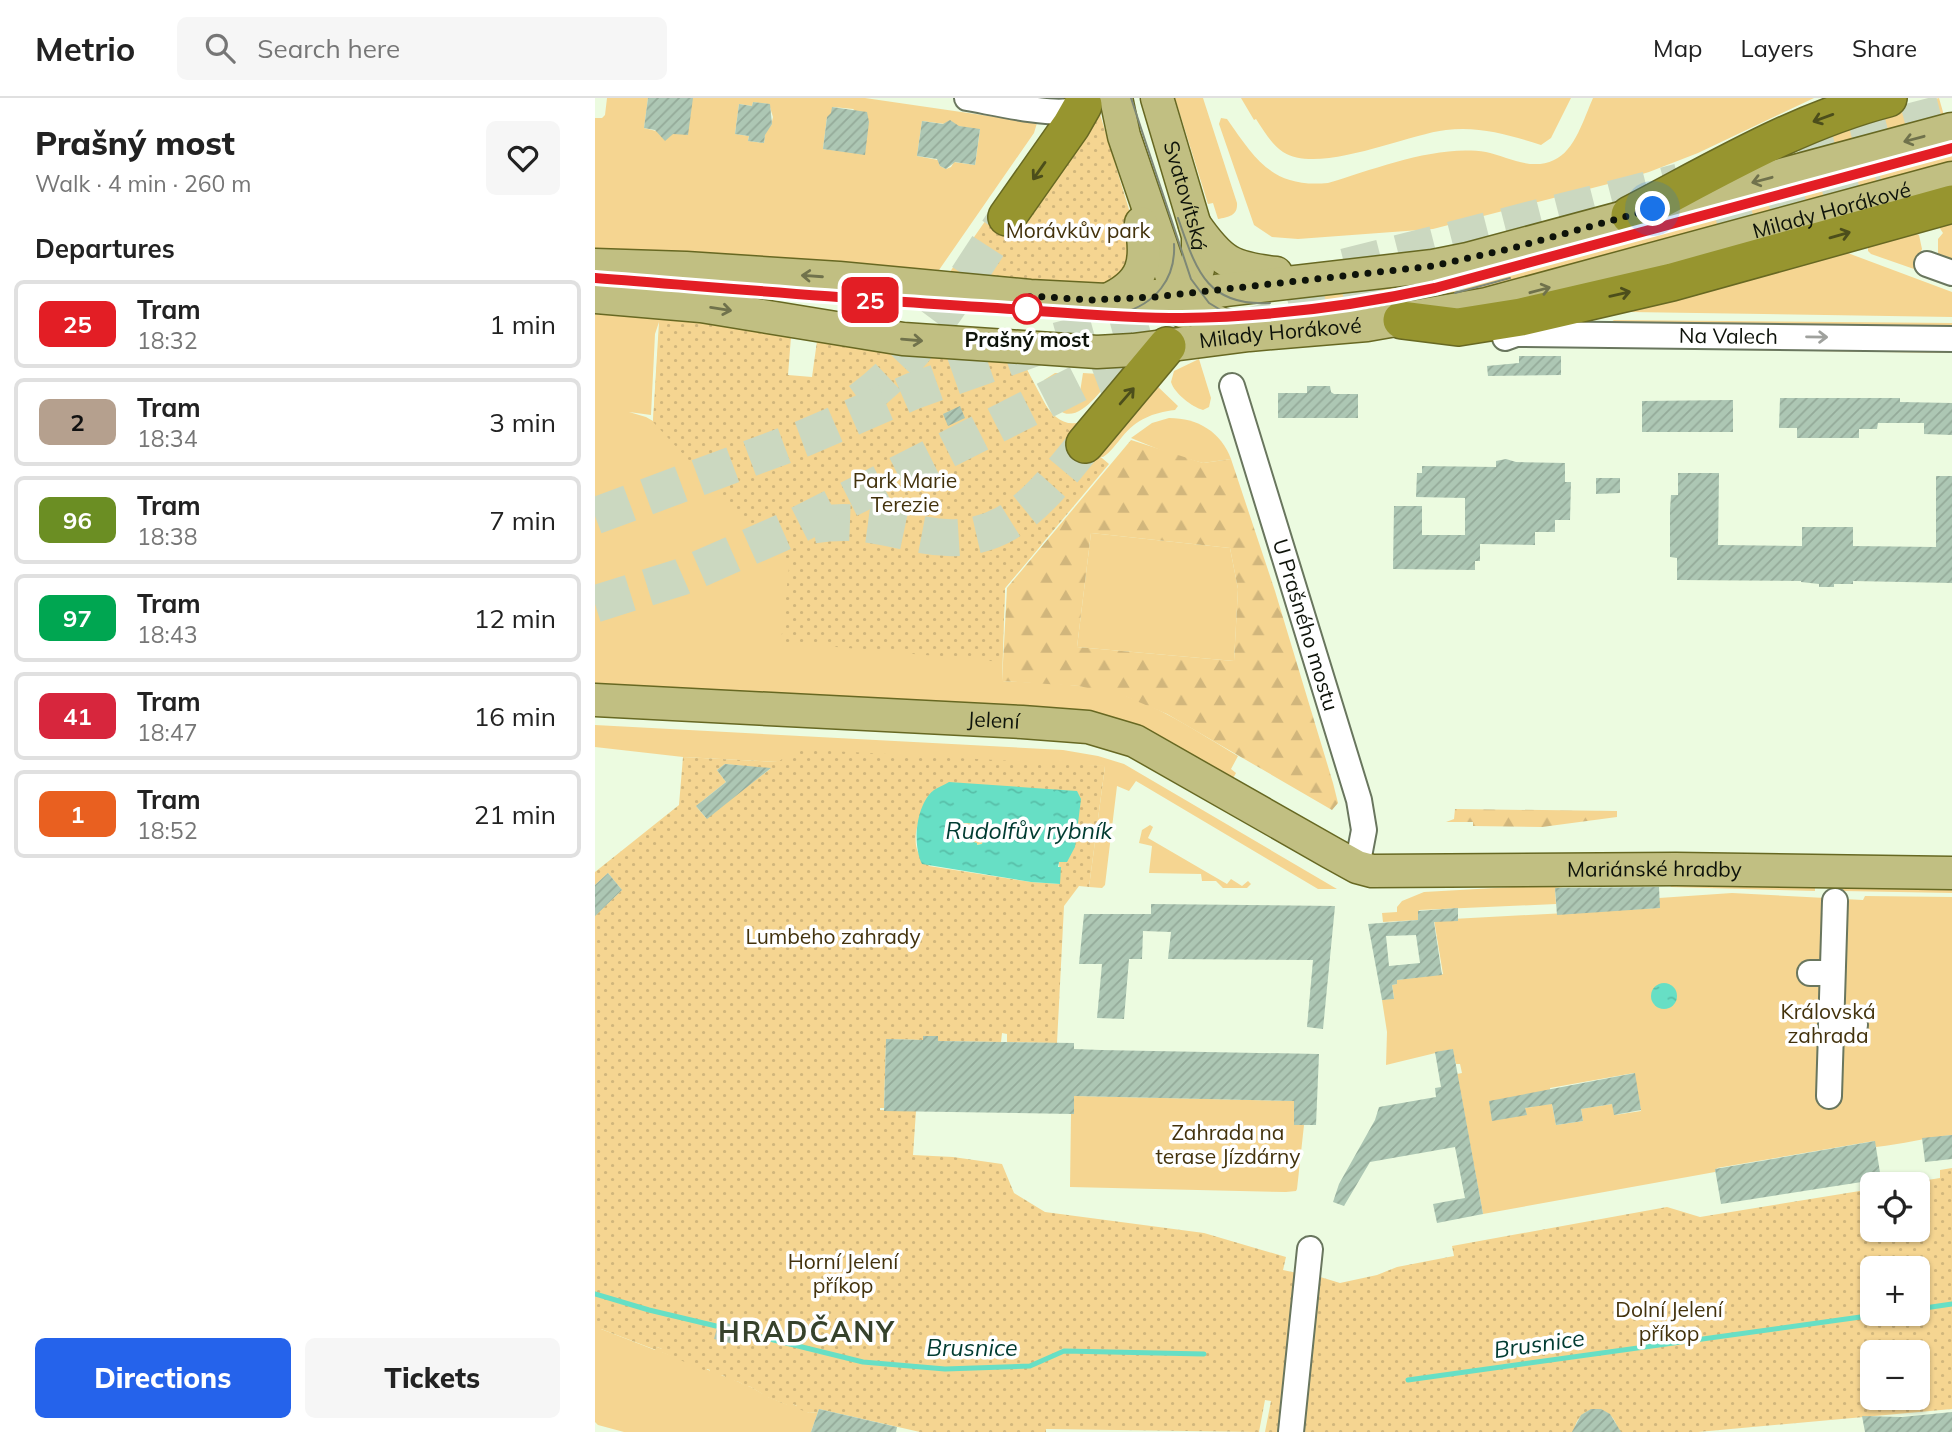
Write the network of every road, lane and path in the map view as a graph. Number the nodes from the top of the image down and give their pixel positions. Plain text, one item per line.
1 (967, 98) edge
2 (1157, 98) edge
3 (1888, 98) edge
4 (1095, 100) edge
5 (1952, 129) edge
6 (1124, 136) junction
7 (1952, 178) edge
8 (1952, 204) edge
9 (1630, 215) junction
10 (1007, 217) tunnel mouth
11 (1195, 225) junction
12 (1927, 264) dead end
13 (595, 265) edge
14 (1952, 273) edge
15 (1333, 278) junction
16 (595, 297) edge
17 (1187, 297) junction
18 (1107, 300) junction
19 (1402, 320) junction
20 (1271, 333) junction
21 (1505, 338) dead end
22 (1952, 339) edge
23 (1167, 346) junction
24 (1232, 386) dead end
25 (1085, 444) tunnel mouth
26 (595, 700) edge
27 (1357, 867) junction
28 (1952, 873) edge
29 (1835, 901) dead end
30 (1829, 1096) dead end
31 (1310, 1249) dead end
32 (1291, 1432) edge

1 - 4 street
2 - 11 main road, Svatovítská
3 -> 9 highway
4 - 6 main road, Svatovítská
4 -> 10 highway
5 -> 9 main road
6 - 17 main road, Svatovítská
6 - 18 main road
19 -> 7 main road, Milady Horákové
19 -> 8 highway
9 - 15 main road
11 - 15 main road
11 - 17 main road, Svatovítská
12 - 14 street
18 -> 13 main road
15 - 17 main road
16 -> 23 main road, Milady Horákové
17 - 18 main road
17 - 20 main road
17 - 23 main road
19 - 20 main road, Milady Horákové
20 - 23 main road, Milady Horákové
21 -> 22 street, Na Valech
25 -> 23 highway
24 - 27 street, U Prašného mostu
26 - 27 main road, Jelení
27 - 28 main road, Mariánské hradby
29 - 30 street
31 - 32 street

